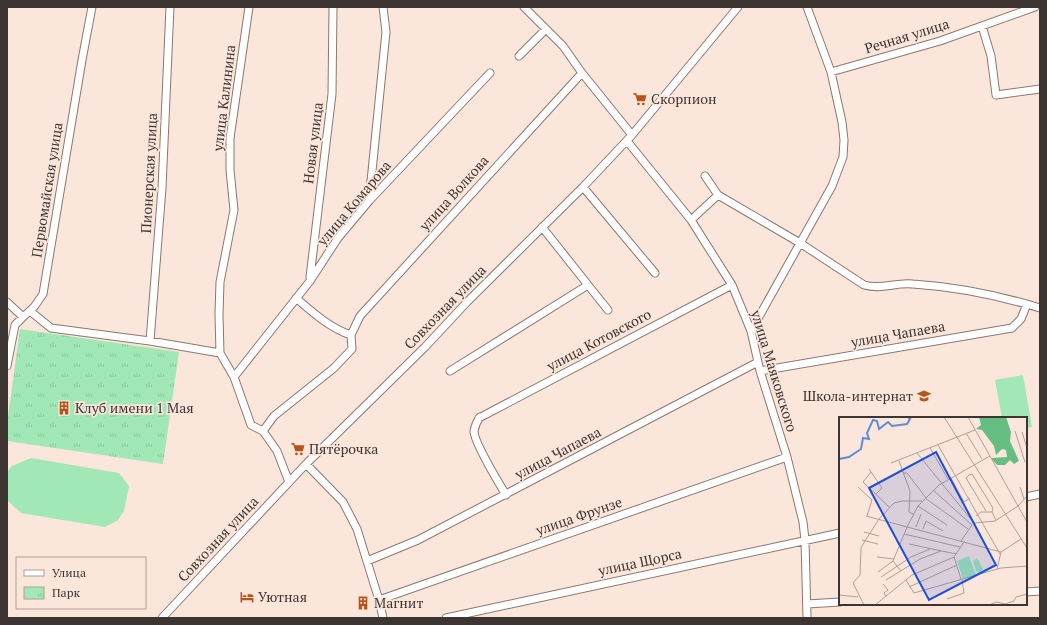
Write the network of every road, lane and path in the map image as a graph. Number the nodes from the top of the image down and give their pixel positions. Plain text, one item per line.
1 (92, 7) edge
2 (170, 7) edge
3 (249, 7) edge
4 (333, 7) edge
5 (383, 7) edge
6 (524, 7) edge
7 (738, 7) edge
8 (807, 7) edge
9 (1036, 7) edge
10 (982, 26) junction
11 (546, 28) junction
12 (519, 56) dead end
13 (831, 72) junction
14 (490, 73) dead end
15 (582, 73) junction
16 (1040, 89) edge
17 (629, 138) junction
18 (705, 176) dead end
19 (583, 187) junction
20 (718, 195) junction
21 (369, 201) junction
22 (691, 220) junction
23 (542, 227) junction
24 (800, 243) junction
25 (655, 273) dead end
26 (310, 280) junction
27 (588, 285) junction
28 (732, 285) junction
29 (296, 298) junction
30 (7, 302) edge
31 (1027, 304) junction
32 (1040, 308) edge
33 (608, 310) dead end
34 (30, 311) junction
35 (23, 317) junction
36 (751, 331) junction
37 (351, 335) junction
38 (150, 341) junction
39 (220, 353) junction
40 (758, 362) junction
41 (7, 366) edge
42 (450, 371) dead end
43 (760, 371) junction
44 (234, 377) junction
45 (263, 431) junction
46 (787, 457) junction
47 (306, 464) junction
48 (289, 482) junction
49 (1040, 494) edge
50 (506, 495) junction
51 (1027, 497) edge
52 (839, 533) edge
53 (805, 540) junction
54 (367, 561) junction
55 (1040, 591) edge
56 (1027, 592) edge
57 (379, 600) junction
58 (839, 602) edge
59 (807, 604) junction
60 (162, 618) edge
61 (383, 618) edge
62 (446, 618) edge
63 (807, 618) edge

1 - 34 street, Первомайская улица
2 - 38 street, Пионерская улица
3 - 39 street, улица Калинина
4 - 26 street, Новая улица
5 - 21 street
6 - 11 street, улица Маяковского
7 - 17 street, Совхозная улица
8 - 13 street
9 - 10 street, Речная улица
10 - 13 street, Речная улица
10 - 16 street
11 - 12 street
11 - 15 street, улица Маяковского
13 - 24 street
14 - 21 street, улица Комарова
15 - 17 street, улица Маяковского
15 - 37 street, улица Волкова
17 - 19 street, Совхозная улица
17 - 22 street, улица Маяковского
18 - 20 street
19 - 23 street, Совхозная улица
19 - 25 street
20 - 22 street
20 - 24 street
21 - 26 street, улица Комарова
22 - 28 street, улица Маяковского
23 - 27 street
23 - 47 street, Совхозная улица
24 - 31 street
24 - 36 street
26 - 29 street, улица Комарова
27 - 33 street
27 - 42 street
28 - 36 street, улица Маяковского
28 - 50 street, улица Котовского
29 - 37 street
29 - 44 street, улица Комарова
30 - 35 street
31 - 32 street
31 - 43 street, улица Чапаева
34 - 35 street, Первомайская улица
34 - 38 street
35 - 41 street, Первомайская улица
36 - 40 street, улица Маяковского
37 - 45 street, улица Волкова
38 - 39 street
39 - 44 street, улица Калинина
40 - 43 street, улица Маяковского
40 - 50 street, улица Чапаева
43 - 46 street, улица Маяковского
44 - 45 street, улица Калинина
45 - 48 street, улица Калинина
46 - 53 street, улица Маяковского
46 - 57 street, улица Фрунзе
47 - 48 street, Совхозная улица
47 - 54 street
48 - 60 street, Совхозная улица
49 - 51 street
50 - 54 street, улица Чапаева
52 - 53 street, улица Щорса
53 - 59 street, улица Маяковского
53 - 62 street, улица Щорса
54 - 57 street
55 - 56 street
57 - 61 street
58 - 59 street
59 - 63 street, улица Маяковского

